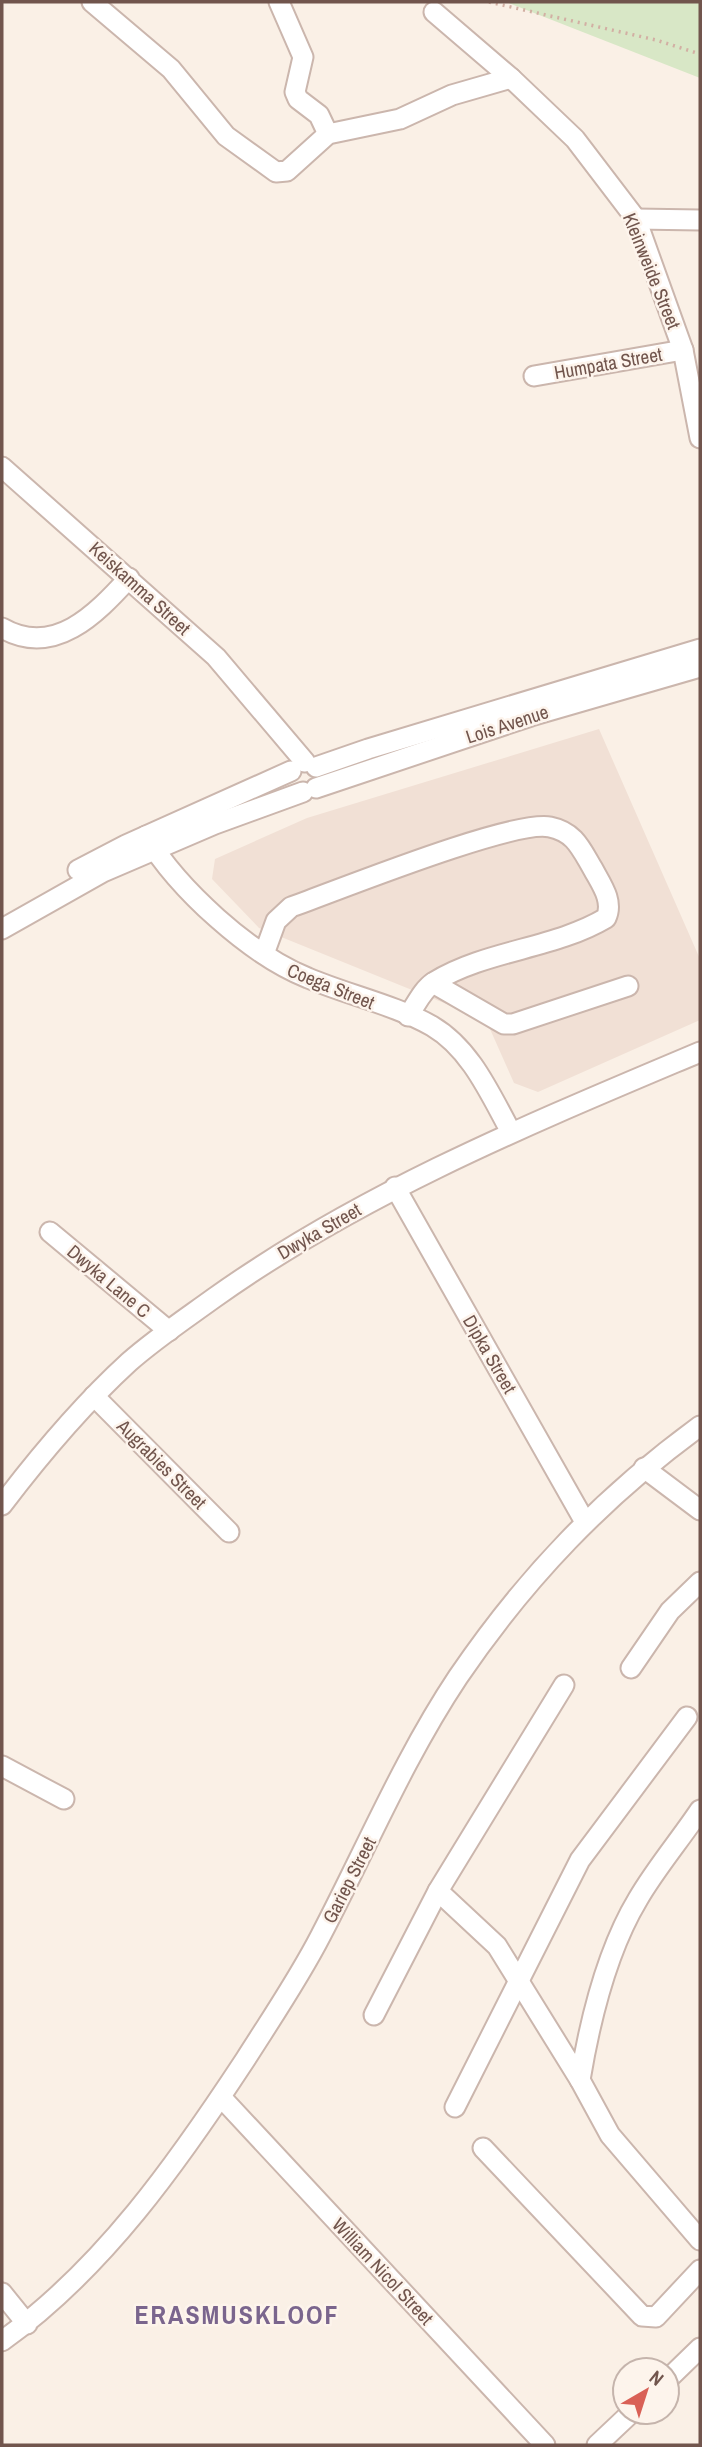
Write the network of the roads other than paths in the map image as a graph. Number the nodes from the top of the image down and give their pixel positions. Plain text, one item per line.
1 (92, 2) edge
2 (279, 2) edge
3 (434, 12) dead end
4 (511, 78) junction
5 (328, 134) junction
6 (636, 219) junction
7 (700, 220) edge
8 (683, 350) junction
9 (534, 376) dead end
10 (700, 438) edge
11 (2, 467) edge
12 (129, 578) junction
13 (2, 628) edge
14 (700, 649) edge
15 (700, 667) edge
16 (301, 768) junction
17 (309, 790) junction
18 (150, 843) junction
19 (2, 914) edge
20 (2, 929) edge
21 (264, 954) junction
22 (433, 983) junction
23 (628, 986) dead end
24 (408, 1016) junction
25 (700, 1052) edge
26 (511, 1132) junction
27 (395, 1187) junction
28 (50, 1232) dead end
29 (169, 1331) junction
30 (94, 1396) junction
31 (700, 1426) edge
32 (644, 1468) junction
33 (2, 1505) edge
34 (700, 1510) edge
35 (585, 1522) junction
36 (229, 1532) dead end
37 (700, 1583) edge
38 (631, 1668) dead end
39 (564, 1685) dead end
40 (687, 1717) dead end
41 (2, 1766) edge
42 (64, 1799) dead end
43 (700, 1810) edge
44 (438, 1891) junction
45 (519, 1982) junction
46 (374, 2015) dead end
47 (580, 2080) junction
48 (221, 2097) junction
49 (455, 2107) dead end
50 (483, 2148) dead end
51 (700, 2240) edge
52 (700, 2270) edge
53 (2, 2293) edge
54 (27, 2323) junction
55 (2, 2341) edge
56 (700, 2348) edge
57 (681, 2366) edge
58 (617, 2426) edge
59 (545, 2445) edge
60 (597, 2445) edge

1 - 5 street
2 - 5 street
3 - 4 street, Kleinweide Street
4 - 5 street
4 - 6 street, Kleinweide Street
6 - 7 street
6 - 8 street, Kleinweide Street
8 - 9 street, Humpata Street
8 - 10 street, Kleinweide Street
11 - 12 street, Keiskamma Street
12 - 13 street
12 - 16 street, Keiskamma Street
14 - 16 street, Lois Avenue
15 - 17 street, Lois Avenue
16 - 17 street, Keiskamma Street
16 - 17 street
16 - 18 street, Lois Avenue
17 - 18 street, Lois Avenue
18 - 19 street, Lois Avenue
18 - 20 street, Lois Avenue
18 - 21 street, Coega Street
21 - 22 street
21 - 24 street, Coega Street
22 - 23 street
22 - 24 street
24 - 26 street, Coega Street
25 - 26 street, Dwyka Street
26 - 27 street, Dwyka Street
27 - 29 street, Dwyka Street
27 - 35 street, Dipka Street
28 - 29 street, Dwyka Lane C
29 - 30 street, Dwyka Street
30 - 33 street, Dwyka Street
30 - 36 street, Augrabies Street
31 - 32 street, Gariep Street
32 - 34 street
32 - 35 street, Gariep Street
35 - 48 street, Gariep Street
37 - 38 street
39 - 44 street
40 - 45 street
41 - 42 street
43 - 47 street
44 - 45 street
44 - 46 street
45 - 47 street
45 - 49 street
47 - 51 street
48 - 54 street, Gariep Street
48 - 59 street, William Nicol Street
50 - 52 street
53 - 54 street
54 - 55 street, Gariep Street
56 - 57 street
58 - 60 street

